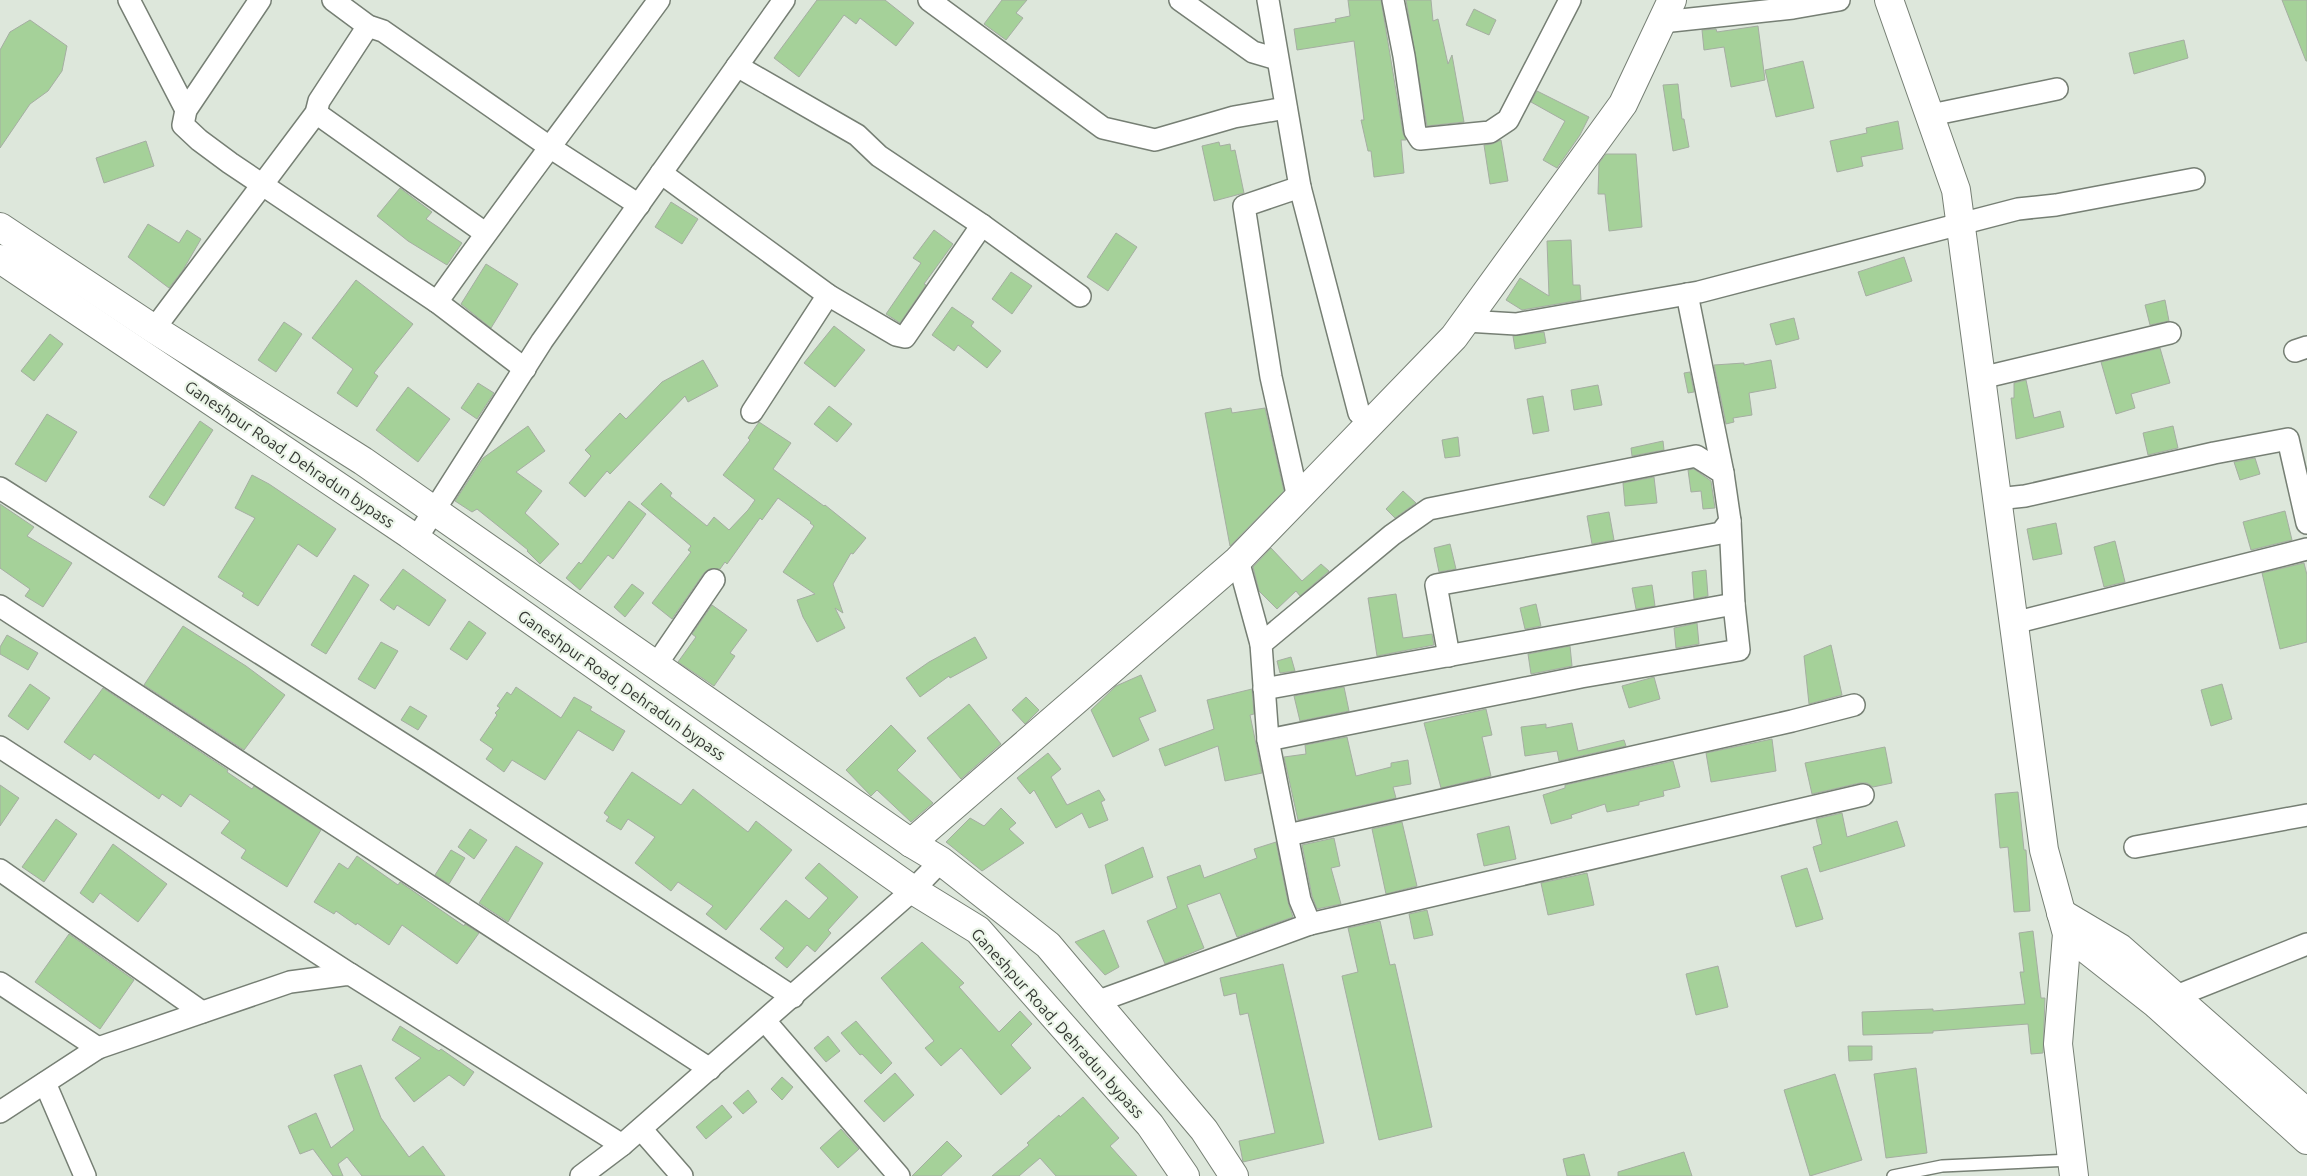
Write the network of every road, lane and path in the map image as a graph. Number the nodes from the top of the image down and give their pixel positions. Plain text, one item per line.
1 (129, 0) edge
2 (260, 0) edge
3 (333, 0) edge
4 (659, 0) edge
5 (784, 0) edge
6 (929, 0) edge
7 (1180, 0) edge
8 (1268, 0) edge
9 (1393, 0) edge
10 (1570, 0) edge
11 (1839, 0) edge
12 (1889, 0) edge
13 (1667, 11) edge
14 (368, 26) junction
15 (1278, 59) junction
16 (737, 66) junction
17 (2058, 89) dead end
18 (1286, 108) junction
19 (186, 110) junction
20 (316, 113) junction
21 (1930, 115) junction
22 (551, 148) junction
23 (661, 173) junction
24 (2194, 179) dead end
25 (261, 185) junction
26 (1300, 187) junction
27 (639, 205) junction
28 (1960, 223) junction
29 (982, 225) junction
30 (0, 227) edge
31 (485, 233) junction
32 (0, 259) edge
33 (1687, 294) junction
34 (828, 295) junction
35 (1080, 296) dead end
36 (437, 302) junction
37 (1466, 321) junction
38 (154, 329) junction
39 (2170, 333) dead end
40 (525, 369) junction
41 (1981, 378) junction
42 (752, 412) dead end
43 (1371, 423) junction
44 (1723, 473) junction
45 (0, 488) edge
46 (1298, 498) junction
47 (1997, 499) junction
48 (435, 511) junction
49 (1730, 521) junction
50 (2307, 523) edge
51 (416, 539) junction
52 (2307, 549) edge
53 (1238, 560) junction
54 (714, 580) dead end
55 (1734, 604) junction
56 (0, 606) edge
57 (2014, 623) junction
58 (1261, 644) junction
59 (1449, 656) junction
60 (656, 665) junction
61 (1264, 689) junction
62 (1854, 705) dead end
63 (1268, 740) junction
64 (0, 747) edge
65 (1863, 795) dead end
66 (2307, 815) edge
67 (1288, 835) junction
68 (911, 843) junction
69 (2135, 847) dead end
70 (941, 861) junction
71 (0, 870) edge
72 (913, 890) junction
73 (2064, 923) junction
74 (1310, 924) junction
75 (2307, 944) edge
76 (350, 974) junction
77 (0, 983) edge
78 (793, 997) junction
79 (2166, 1000) junction
80 (1096, 1002) junction
81 (202, 1012) junction
82 (765, 1021) junction
83 (98, 1048) junction
84 (710, 1069) junction
85 (45, 1083) junction
86 (0, 1112) edge
87 (2307, 1112) edge
88 (642, 1129) junction
89 (2307, 1140) edge
90 (622, 1145) junction
91 (2073, 1168) edge
92 (85, 1176) edge
93 (581, 1176) edge
94 (682, 1176) edge
95 (899, 1176) edge
96 (1185, 1176) edge
97 (1234, 1176) edge
98 (1893, 1176) edge

1 - 19 street
2 - 19 street
3 - 14 street
4 - 22 street
5 - 16 street
6 - 18 street
7 - 15 street
8 - 15 street
9 - 10 street
11 - 13 street
12 - 21 main road
13 - 37 main road
14 - 20 street
14 - 22 street
15 - 18 street
16 - 23 street
16 - 29 street
17 - 21 street
18 - 26 street
19 - 25 street
20 - 25 street
20 - 31 street
21 - 28 main road
22 - 27 street
22 - 31 street
23 - 27 street
23 - 34 street
24 - 28 street
25 - 36 street
25 - 38 street
26 - 43 street
26 - 46 street
27 - 40 street
28 - 33 street
28 - 41 main road
29 - 34 street
29 - 35 street
30 - 38 main road
31 - 36 street
32 - 51 main road, Ganeshpur Road, Dehradun bypass
33 - 37 street
33 - 44 street
34 - 42 street
36 - 40 street
37 - 43 main road
38 - 48 main road
39 - 41 street
40 - 48 street
41 - 47 main road
43 - 46 main road
44 - 49 street
44 - 58 street
45 - 78 street
46 - 53 main road
47 - 50 street
47 - 57 main road
48 - 51 street
48 - 60 main road
49 - 55 street
49 - 59 street
51 - 72 main road, Ganeshpur Road, Dehradun bypass
52 - 57 street
53 - 58 street
53 - 68 main road
54 - 60 street
55 - 59 street
55 - 63 street
56 - 84 street
57 - 73 main road
58 - 61 street
59 - 61 street
60 - 68 main road
61 - 63 street
62 - 67 street
63 - 67 street
64 - 76 street
65 - 74 street
66 - 69 street
67 - 74 street
68 - 70 main road
70 - 72 street
70 - 80 main road
71 - 81 street
72 - 78 street
72 - 96 main road, Ganeshpur Road, Dehradun bypass
73 - 79 main road
73 - 91 main road
74 - 80 street
75 - 79 street
76 - 81 street
76 - 90 street
77 - 83 street
78 - 82 street
79 - 87 main road
79 - 89 main road
80 - 97 main road
81 - 83 street
82 - 84 street
82 - 95 street
83 - 85 street
84 - 88 street
85 - 86 street
85 - 92 street
88 - 90 street
88 - 94 street
90 - 93 street
91 - 98 lane

